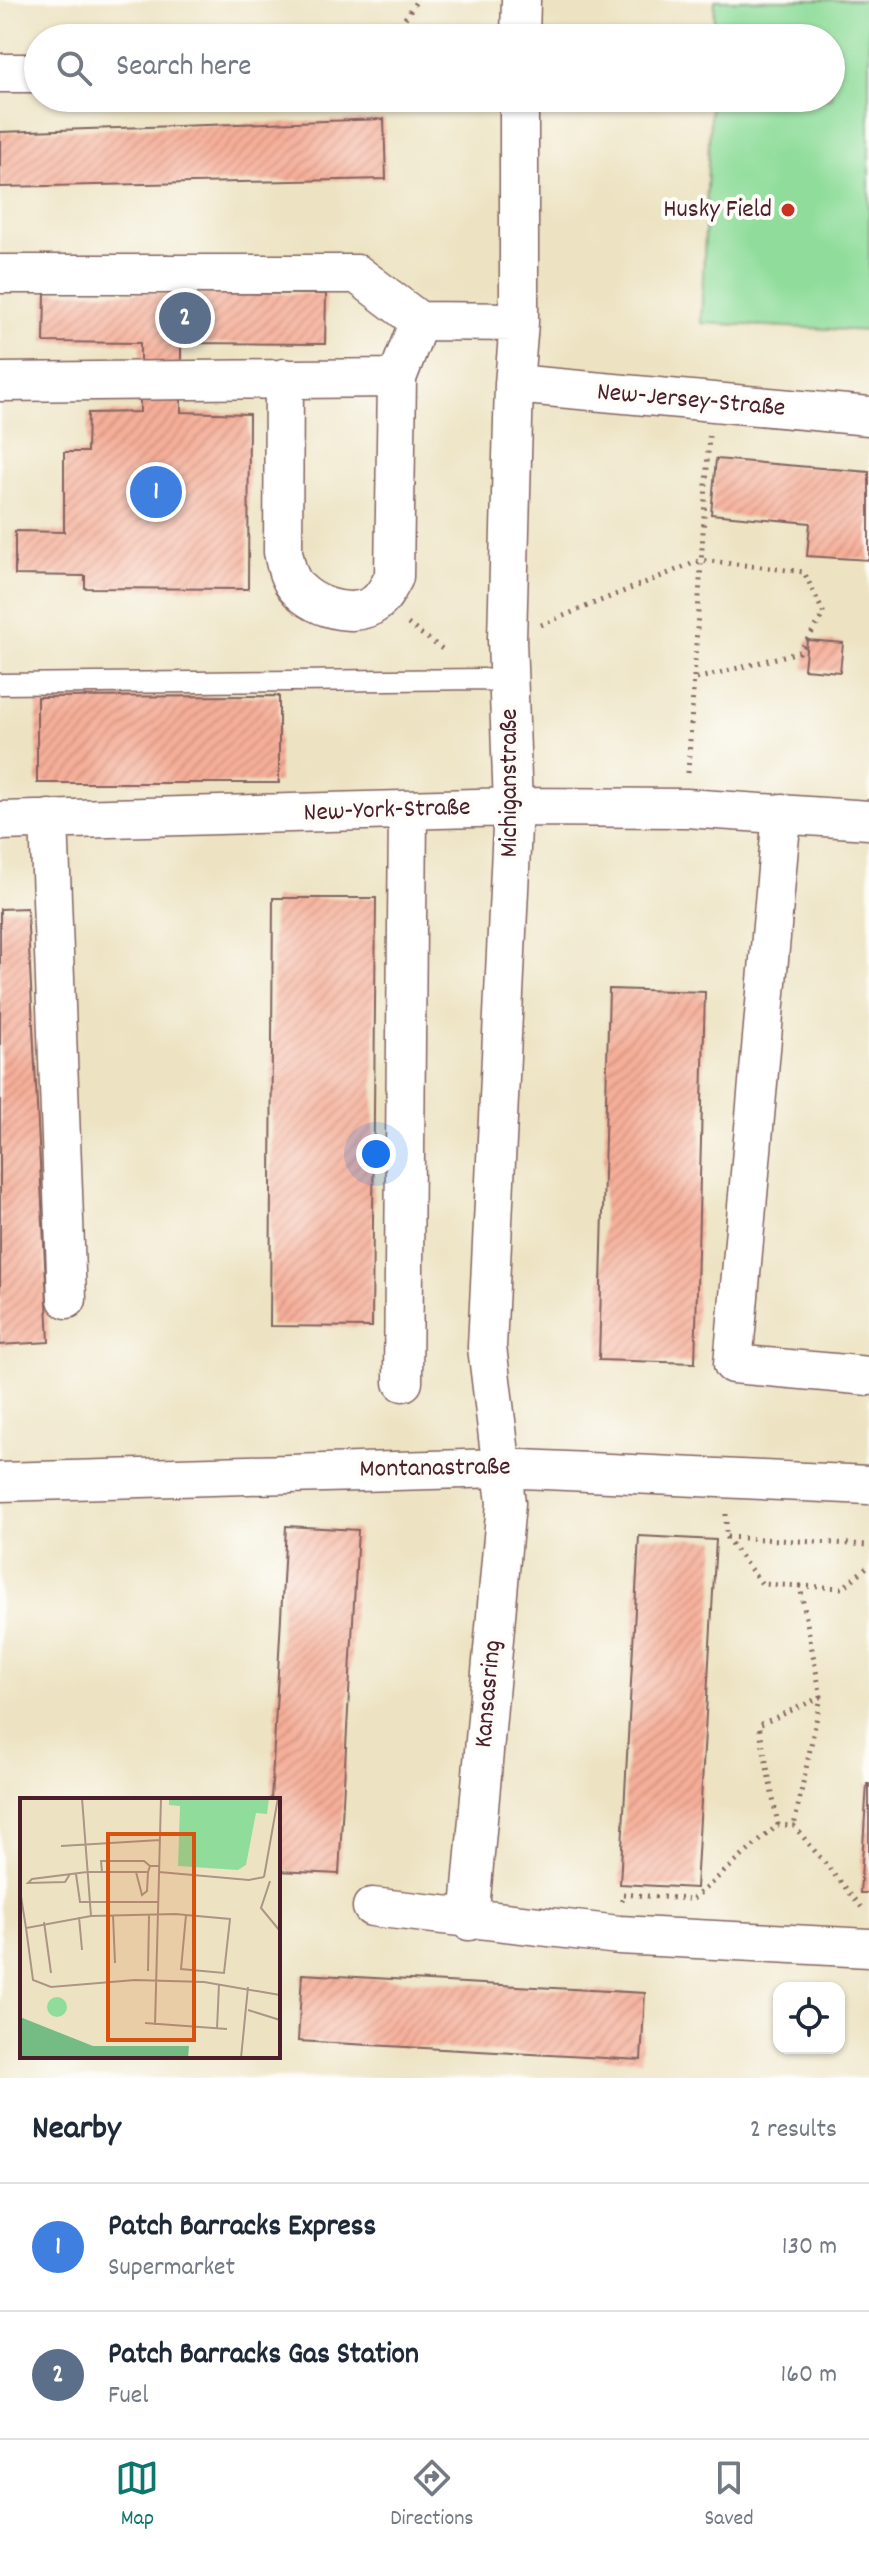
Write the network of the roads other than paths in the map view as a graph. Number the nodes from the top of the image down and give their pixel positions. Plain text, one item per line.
1 (521, 0) edge
2 (520, 24) edge
3 (0, 73) edge
4 (24, 73) edge
5 (519, 112) edge
6 (0, 274) edge
7 (419, 321) junction
8 (519, 322) junction
9 (284, 378) junction
10 (397, 378) junction
11 (0, 382) edge
12 (514, 384) junction
13 (869, 416) edge
14 (496, 683) junction
15 (0, 684) edge
16 (513, 807) junction
17 (408, 811) junction
18 (782, 813) junction
19 (49, 819) junction
20 (869, 820) edge
21 (0, 821) edge
22 (67, 1299) dead end
23 (869, 1376) edge
24 (403, 1382) dead end
25 (501, 1468) junction
26 (0, 1482) edge
27 (869, 1485) edge
28 (372, 1907) dead end
29 (469, 1921) junction
30 (869, 1948) edge

1 - 2 street
3 - 4 street
5 - 8 street, Michiganstraße
6 - 7 street
7 - 8 street
7 - 10 street
8 - 12 street, Michiganstraße
9 - 10 street
9 - 10 street
9 - 11 street
12 - 13 street, New-Jersey-Straße
12 - 14 street, Michiganstraße
14 - 15 lane
14 - 16 street, Michiganstraße
16 - 17 street, New-York-Straße
16 - 18 street, New-York-Straße
16 - 25 street, Michiganstraße
17 - 19 street, New-York-Straße
17 - 24 street
18 - 20 street, New-York-Straße
18 - 23 street
19 - 21 street, New-York-Straße
19 - 22 street
25 - 26 street, Montanastraße
25 - 27 street, Montanastraße
25 - 29 street, Kansasring
28 - 29 street
29 - 30 street

